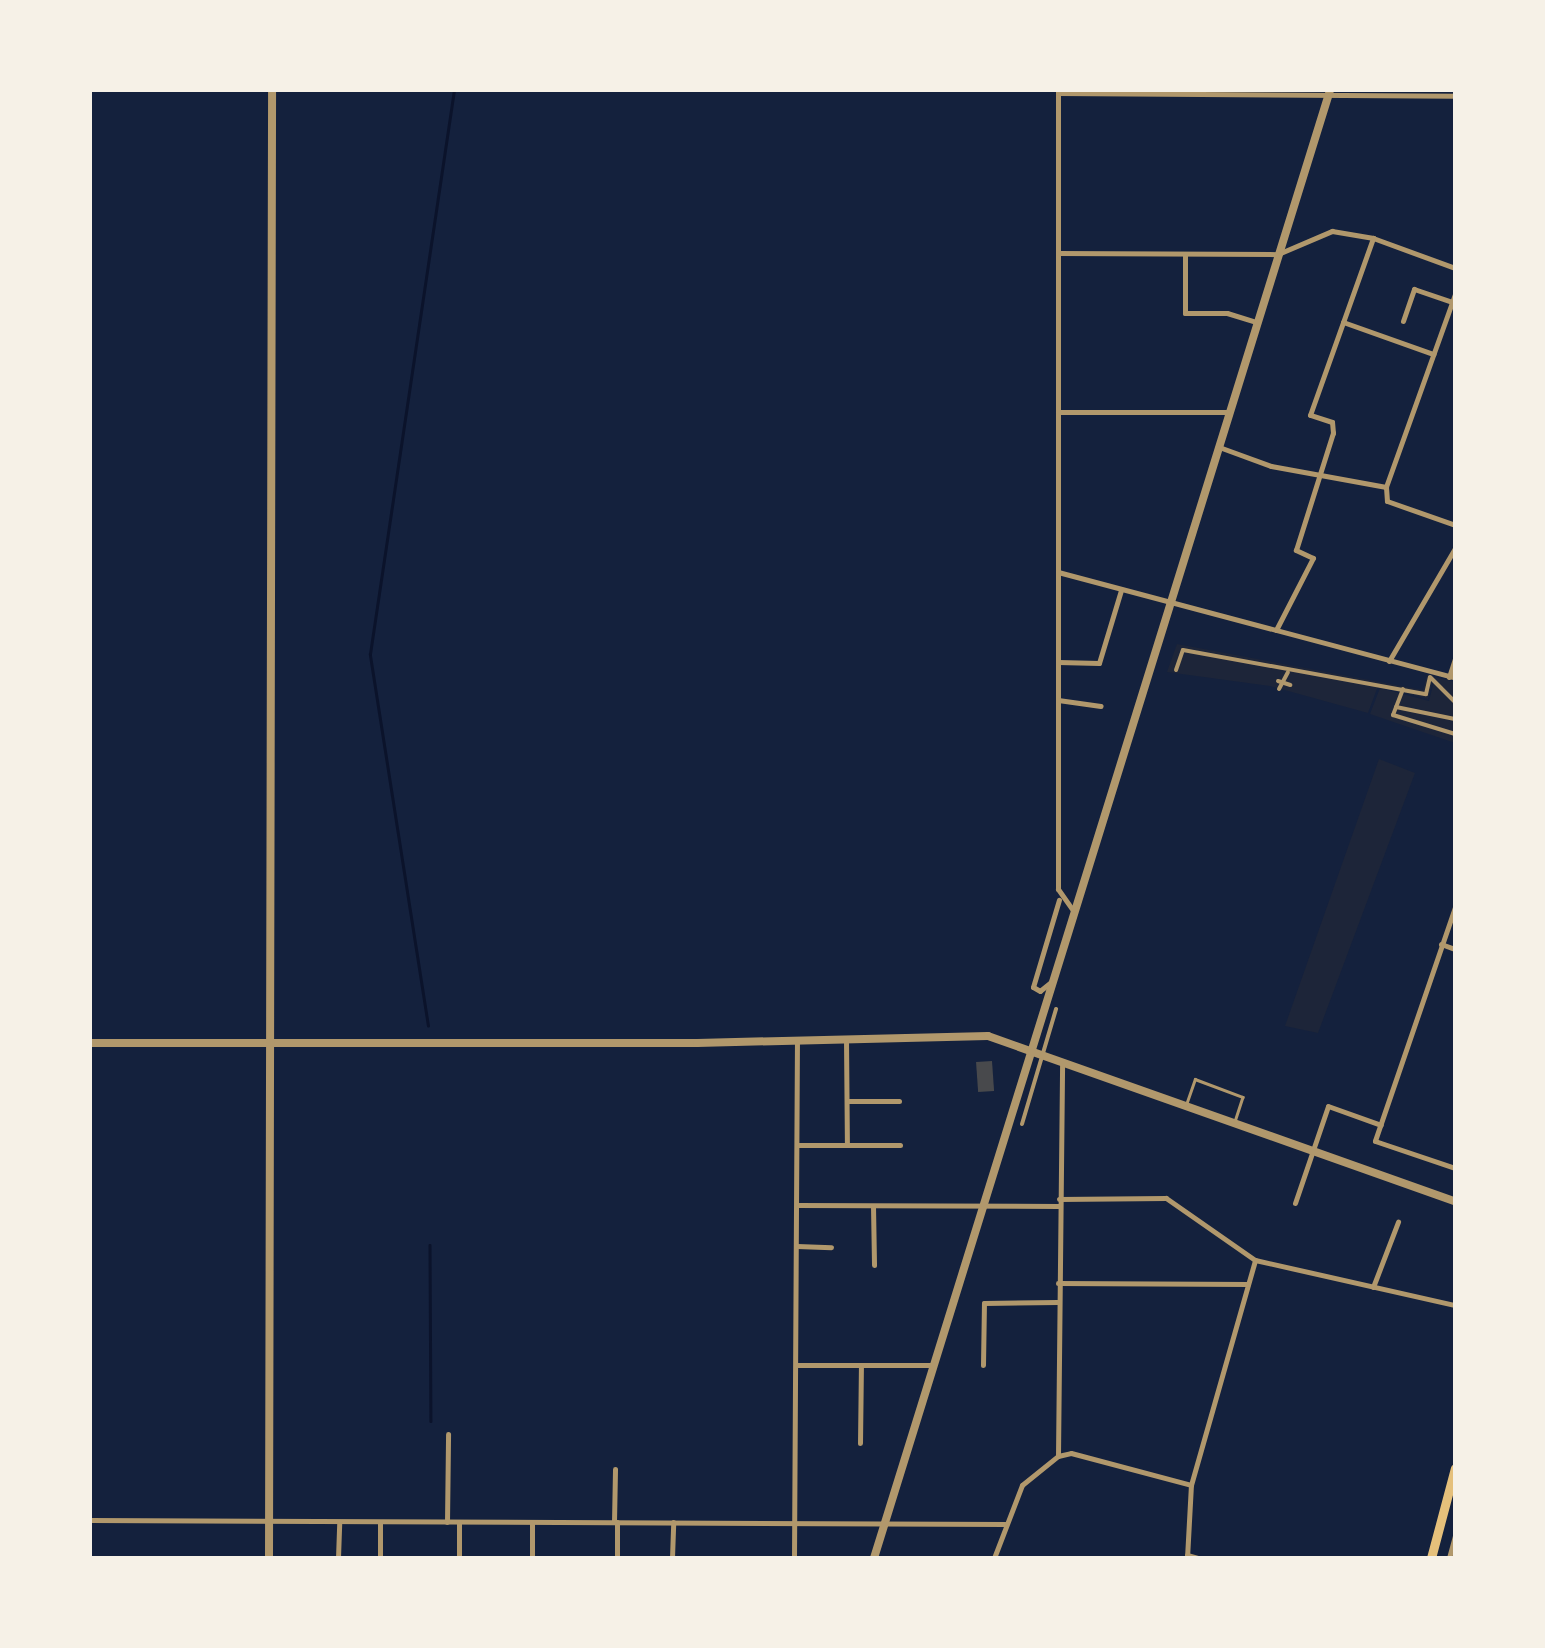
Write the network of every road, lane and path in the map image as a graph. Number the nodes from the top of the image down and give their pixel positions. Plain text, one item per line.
1 (272, 90) edge
2 (1058, 91) edge
3 (1086, 92) edge
4 (1329, 92) edge
5 (1369, 93) edge
6 (1455, 96) edge
7 (1373, 238) junction
8 (1058, 253) junction
9 (1185, 254) junction
10 (1278, 254) junction
11 (1455, 268) edge
12 (1455, 294) edge
13 (1452, 302) junction
14 (1257, 322) junction
15 (1342, 322) junction
16 (1403, 322) dead end
17 (1433, 354) junction
18 (1058, 412) junction
19 (1230, 412) junction
20 (1218, 447) junction
21 (1317, 476) junction
22 (1386, 487) junction
23 (1455, 526) edge
24 (1455, 548) edge
25 (1058, 572) junction
26 (1122, 589) junction
27 (1172, 602) junction
28 (1276, 630) junction
29 (1455, 658) edge
30 (1389, 661) junction
31 (1058, 662) junction
32 (1176, 670) dead end
33 (1288, 672) junction
34 (1452, 678) edge
35 (1280, 682) junction
36 (1290, 685) dead end
37 (1280, 689) dead end
38 (1404, 689) junction
39 (1058, 700) junction
40 (1455, 702) edge
41 (1100, 706) dead end
42 (1396, 707) junction
43 (1455, 719) edge
44 (1455, 734) edge
45 (1060, 897) junction
46 (1455, 907) edge
47 (1074, 912) junction
48 (1441, 944) junction
49 (1455, 949) edge
50 (1053, 980) junction
51 (1056, 1009) dead end
52 (846, 1039) junction
53 (797, 1040) junction
54 (270, 1042) junction
55 (90, 1043) edge
56 (1032, 1048) junction
57 (1062, 1059) junction
58 (847, 1101) junction
59 (899, 1101) dead end
60 (1186, 1104) junction
61 (1235, 1122) junction
62 (1022, 1124) dead end
63 (1381, 1125) junction
64 (847, 1144) junction
65 (797, 1145) junction
66 (900, 1145) dead end
67 (1312, 1150) junction
68 (1455, 1168) edge
69 (1455, 1201) edge
70 (1059, 1202) junction
71 (1295, 1202) dead end
72 (797, 1205) junction
73 (873, 1206) junction
74 (984, 1206) junction
75 (1398, 1222) dead end
76 (796, 1246) junction
77 (832, 1247) dead end
78 (1255, 1260) junction
79 (874, 1266) dead end
80 (1058, 1283) junction
81 (1248, 1284) junction
82 (1373, 1286) junction
83 (1058, 1302) junction
84 (1455, 1305) edge
85 (861, 1364) junction
86 (796, 1365) junction
87 (934, 1365) junction
88 (983, 1365) dead end
89 (448, 1434) dead end
90 (860, 1443) dead end
91 (1058, 1456) junction
92 (1455, 1468) edge
93 (615, 1469) dead end
94 (1190, 1486) junction
95 (90, 1520) edge
96 (269, 1520) junction
97 (339, 1522) junction
98 (380, 1522) junction
99 (447, 1522) junction
100 (459, 1522) junction
101 (532, 1522) junction
102 (615, 1522) junction
103 (673, 1522) junction
104 (795, 1522) junction
105 (885, 1524) junction
106 (1006, 1524) junction
107 (1455, 1535) edge
108 (1187, 1557) edge
109 (269, 1558) edge
110 (338, 1558) edge
111 (380, 1558) edge
112 (458, 1558) edge
113 (532, 1558) edge
114 (617, 1558) edge
115 (672, 1558) edge
116 (794, 1558) edge
117 (874, 1558) edge
118 (994, 1558) edge
119 (1198, 1558) edge
120 (1431, 1558) edge
121 (1449, 1558) edge

1 - 54 street
2 - 3 street
2 - 8 street
3 - 4 street
4 - 5 street
4 - 10 street
5 - 6 street
7 - 10 street
7 - 11 street
7 - 15 street
8 - 9 street
8 - 18 street
9 - 10 street
9 - 14 street
10 - 14 street
12 - 13 street
13 - 16 street
13 - 17 street
14 - 19 street
15 - 17 street
15 - 21 street
17 - 22 street
18 - 19 street
18 - 25 street
19 - 20 street
20 - 21 street
20 - 27 street
21 - 22 street
21 - 28 street
22 - 23 street
24 - 30 street
25 - 26 street
25 - 31 street
26 - 27 street
26 - 31 street
27 - 28 street
27 - 47 street
28 - 30 street
29 - 34 street
30 - 34 street
31 - 39 street
32 - 33 street
33 - 35 street
33 - 38 street
35 - 36 street
35 - 37 street
38 - 40 street
38 - 42 street
39 - 41 street
39 - 45 street
42 - 43 street
42 - 44 street
45 - 47 street
45 - 50 street
46 - 48 street
47 - 50 street
48 - 49 street
48 - 63 street
50 - 56 street
51 - 62 street
52 - 53 street
52 - 56 street
52 - 58 street
53 - 54 street
53 - 65 street
54 - 55 street
54 - 96 street
56 - 57 street
56 - 74 street
57 - 60 street
57 - 70 street
58 - 59 street
58 - 64 street
60 - 61 street
60 - 61 lane
61 - 67 street
63 - 67 street
63 - 68 street
64 - 65 street
64 - 66 street
65 - 72 street
67 - 69 street
67 - 71 street
70 - 74 street
70 - 78 street
70 - 80 street
72 - 73 street
72 - 76 street
73 - 74 street
73 - 79 street
74 - 87 street
75 - 82 street
76 - 77 street
76 - 86 street
78 - 81 street
78 - 82 street
80 - 81 street
80 - 83 street
81 - 94 street
82 - 84 street
83 - 88 street
83 - 91 street
85 - 86 street
85 - 87 street
85 - 90 street
86 - 104 street
87 - 105 street
89 - 99 street
91 - 94 street
91 - 106 street
92 - 120 main road
93 - 102 street
94 - 108 street
95 - 96 street
96 - 97 street
96 - 109 street
97 - 98 street
97 - 110 street
98 - 99 street
98 - 111 street
99 - 100 street
100 - 101 street
100 - 112 street
101 - 102 street
101 - 113 street
102 - 103 street
102 - 114 street
103 - 104 street
103 - 115 street
104 - 105 street
104 - 116 street
105 - 106 street
105 - 117 street
106 - 118 street
107 - 121 street
108 - 119 street

